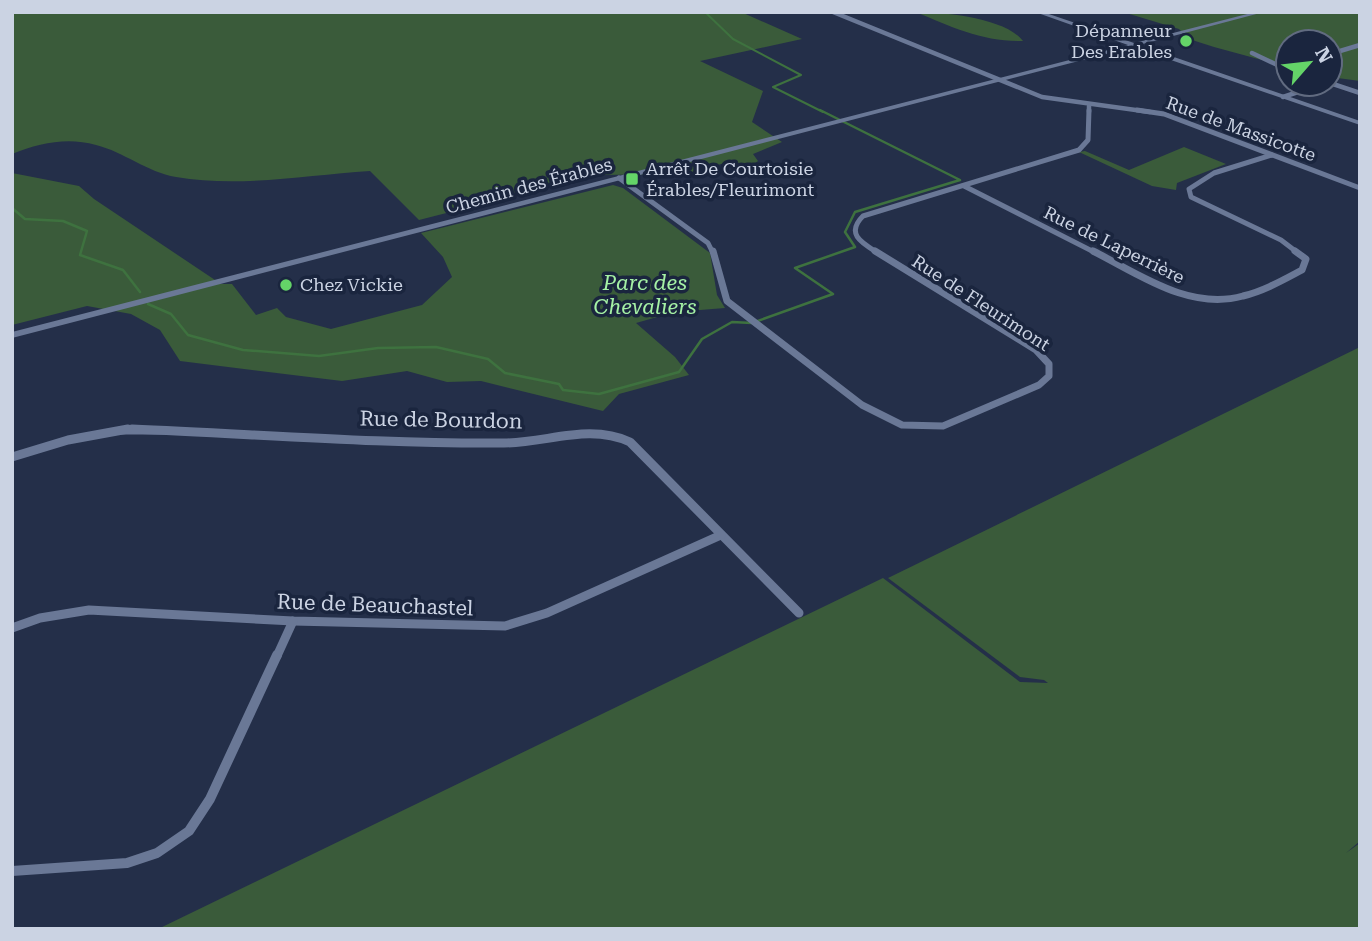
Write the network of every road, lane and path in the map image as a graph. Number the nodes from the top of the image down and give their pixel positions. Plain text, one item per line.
1 (832, 12) edge
2 (1037, 12) edge
3 (1262, 12) edge
4 (1135, 46) junction
5 (1252, 53) dead end
6 (1274, 64) edge
7 (999, 80) junction
8 (1274, 94) edge
9 (1286, 98) edge
10 (1089, 106) junction
11 (1360, 123) edge
12 (1272, 155) junction
13 (619, 178) junction
14 (964, 186) junction
15 (1360, 188) edge
16 (12, 335) edge
17 (12, 457) edge
18 (721, 535) junction
19 (799, 612) dead end
20 (293, 621) junction
21 (12, 628) edge
22 (12, 871) edge

1 - 7 street, Rue de Massicotte
2 - 4 street
3 - 4 street, Chemin des Érables
4 - 7 street, Chemin des Érables
4 - 8 street
5 - 6 street
7 - 10 street, Rue de Massicotte
7 - 13 street, Chemin des Érables
9 - 11 street
10 - 12 street, Rue de Massicotte
10 - 14 street, Rue de Fleurimont
12 - 14 street, Rue de Laperrière
12 - 15 street, Rue de Massicotte
13 - 14 street, Rue de Fleurimont
13 - 16 street, Chemin des Érables
17 - 18 street, Rue de Bourdon
18 - 19 street, Rue de Bourdon
18 - 20 street, Rue de Beauchastel
20 - 21 street, Rue de Beauchastel
20 - 22 street

